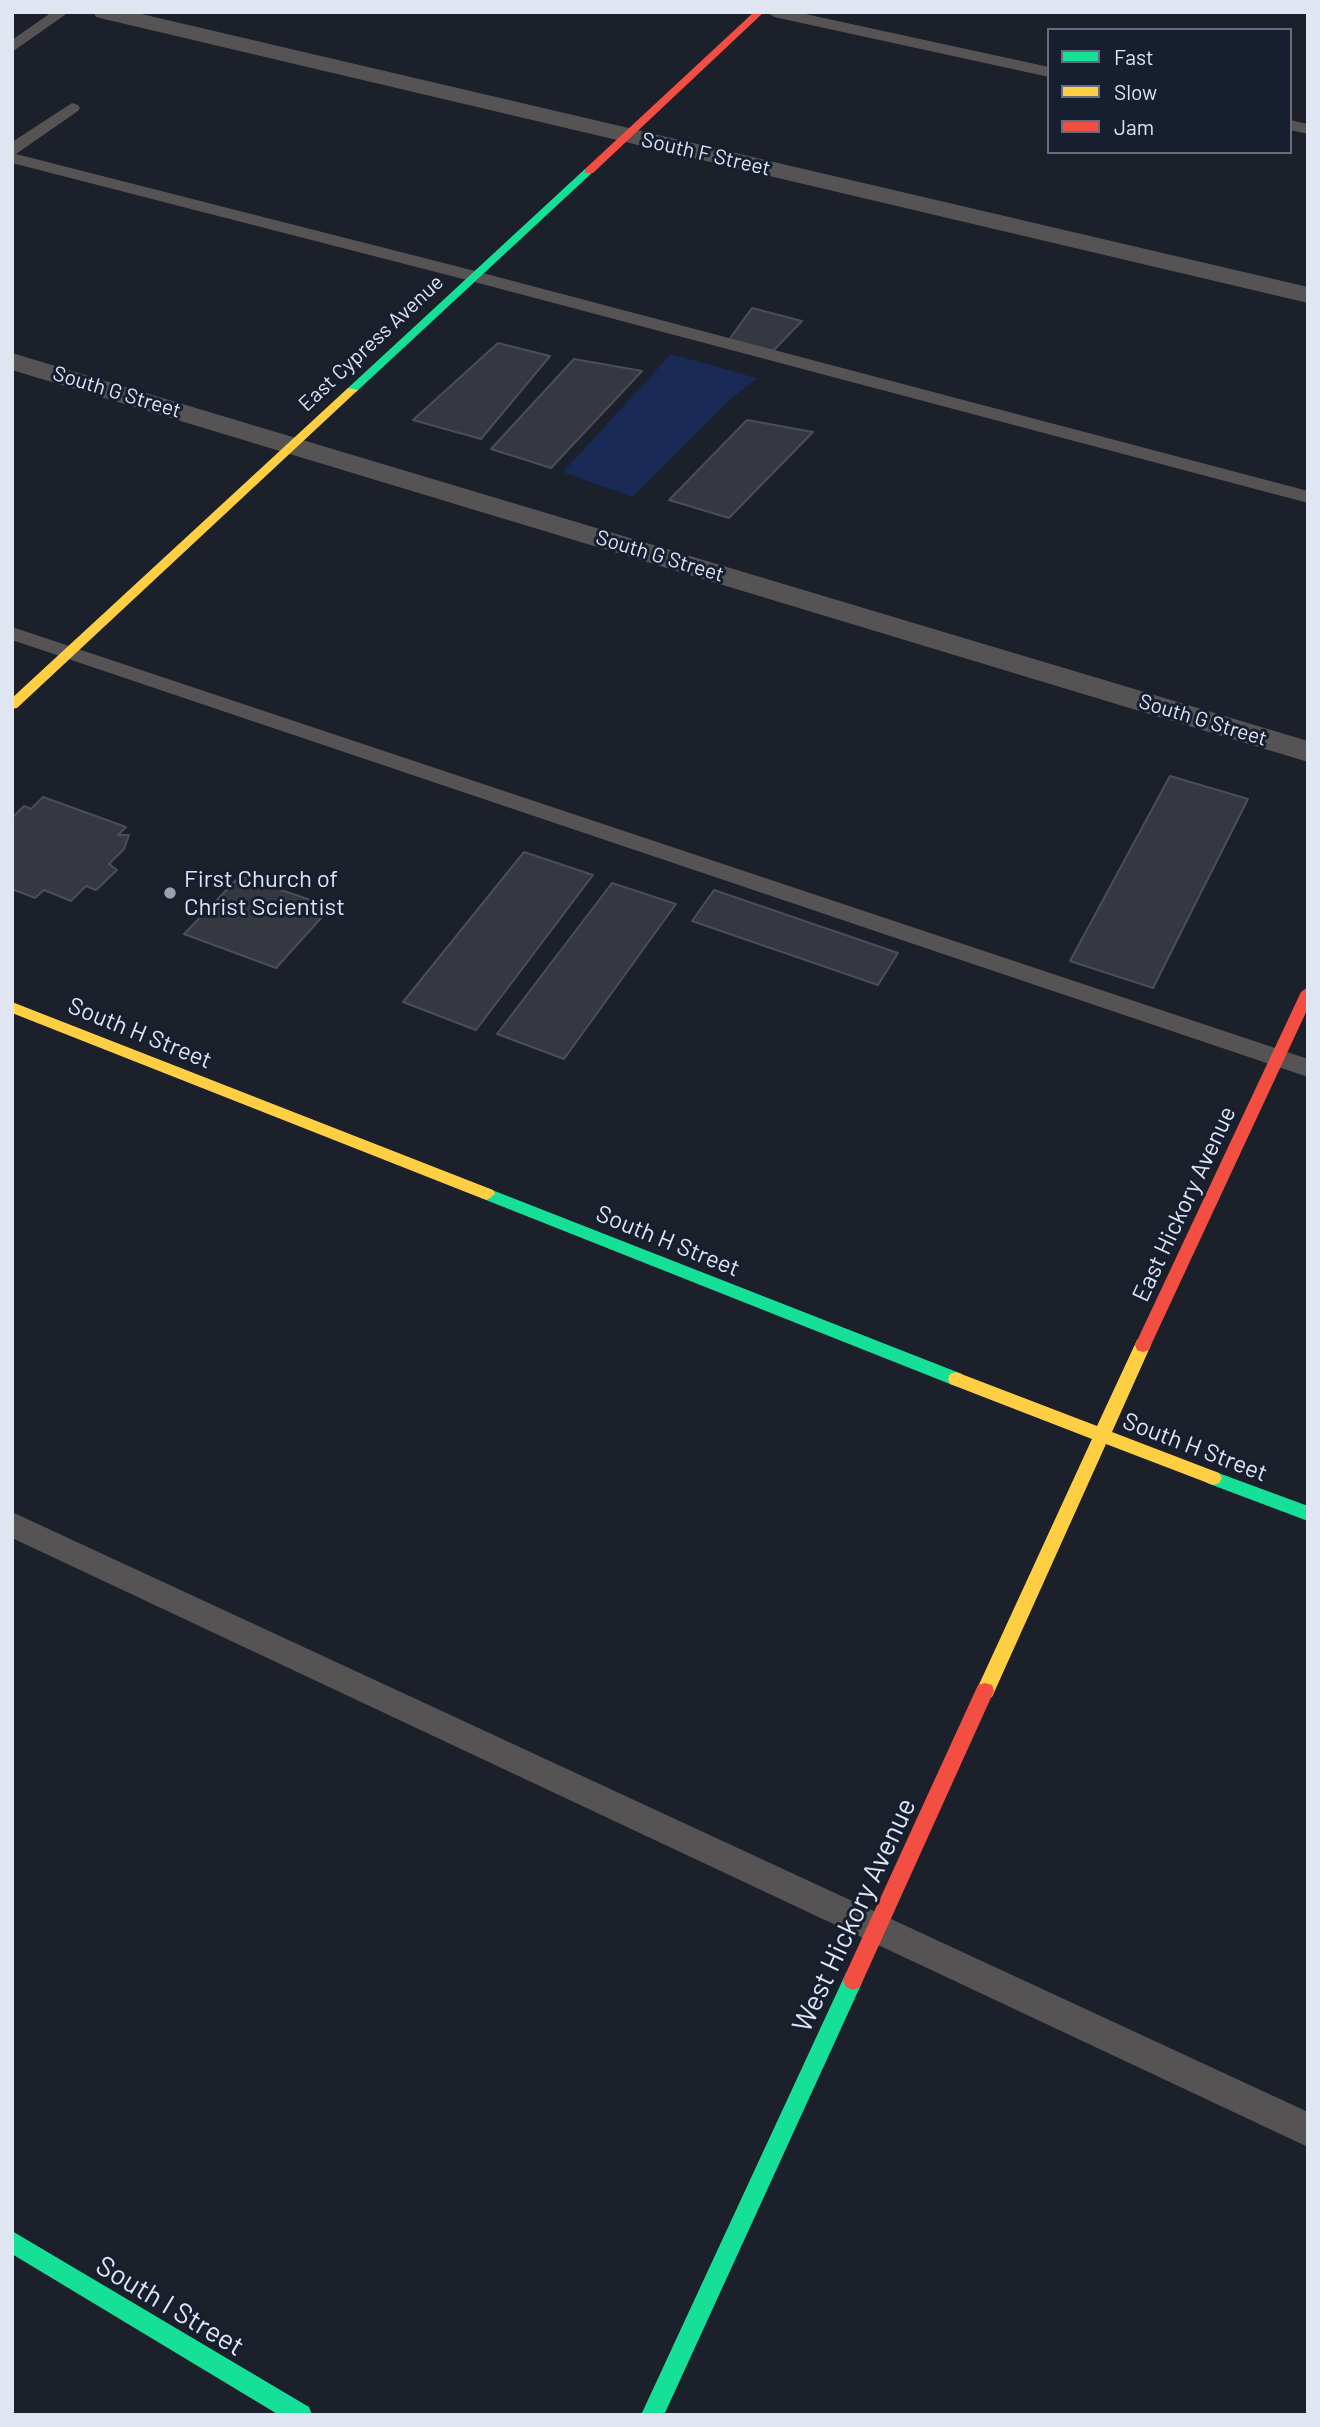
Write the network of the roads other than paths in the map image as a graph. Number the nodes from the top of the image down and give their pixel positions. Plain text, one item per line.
1 (62, 12) edge
2 (104, 12) edge
3 (760, 12) edge
4 (774, 12) edge
5 (12, 47) edge
6 (1047, 72) edge
7 (72, 108) dead end
8 (628, 136) junction
9 (12, 150) edge
10 (12, 158) edge
11 (473, 276) junction
12 (1308, 295) edge
13 (12, 361) edge
14 (293, 444) junction
15 (1308, 497) edge
16 (12, 633) edge
17 (70, 652) junction
18 (12, 705) edge
19 (1308, 751) edge
20 (1308, 992) edge
21 (12, 1007) edge
22 (1278, 1059) junction
23 (1308, 1068) edge
24 (1100, 1436) junction
25 (1308, 1514) edge
26 (12, 1524) edge
27 (878, 1927) junction
28 (1308, 2130) edge
29 (12, 2242) edge
30 (301, 2415) edge
31 (652, 2415) edge

1 - 5 lane
2 - 8 street, South F Street
3 - 8 street, East Cypress Avenue
4 - 6 lane
7 - 9 lane
8 - 11 street, East Cypress Avenue
8 - 12 street, South F Street
10 - 11 lane
11 - 14 street, East Cypress Avenue
11 - 15 lane
13 - 14 street, South G Street
14 - 17 street, East Cypress Avenue
14 - 19 street, South G Street
16 - 17 lane
17 - 18 street, East Cypress Avenue
17 - 22 lane
20 - 22 street, East Hickory Avenue
21 - 24 street, South H Street
22 - 23 lane
22 - 24 street, East Hickory Avenue
24 - 25 street, South H Street
24 - 27 street, West Hickory Avenue
26 - 27 lane
27 - 28 lane
27 - 31 street, West Hickory Avenue
29 - 30 street, South I Street

